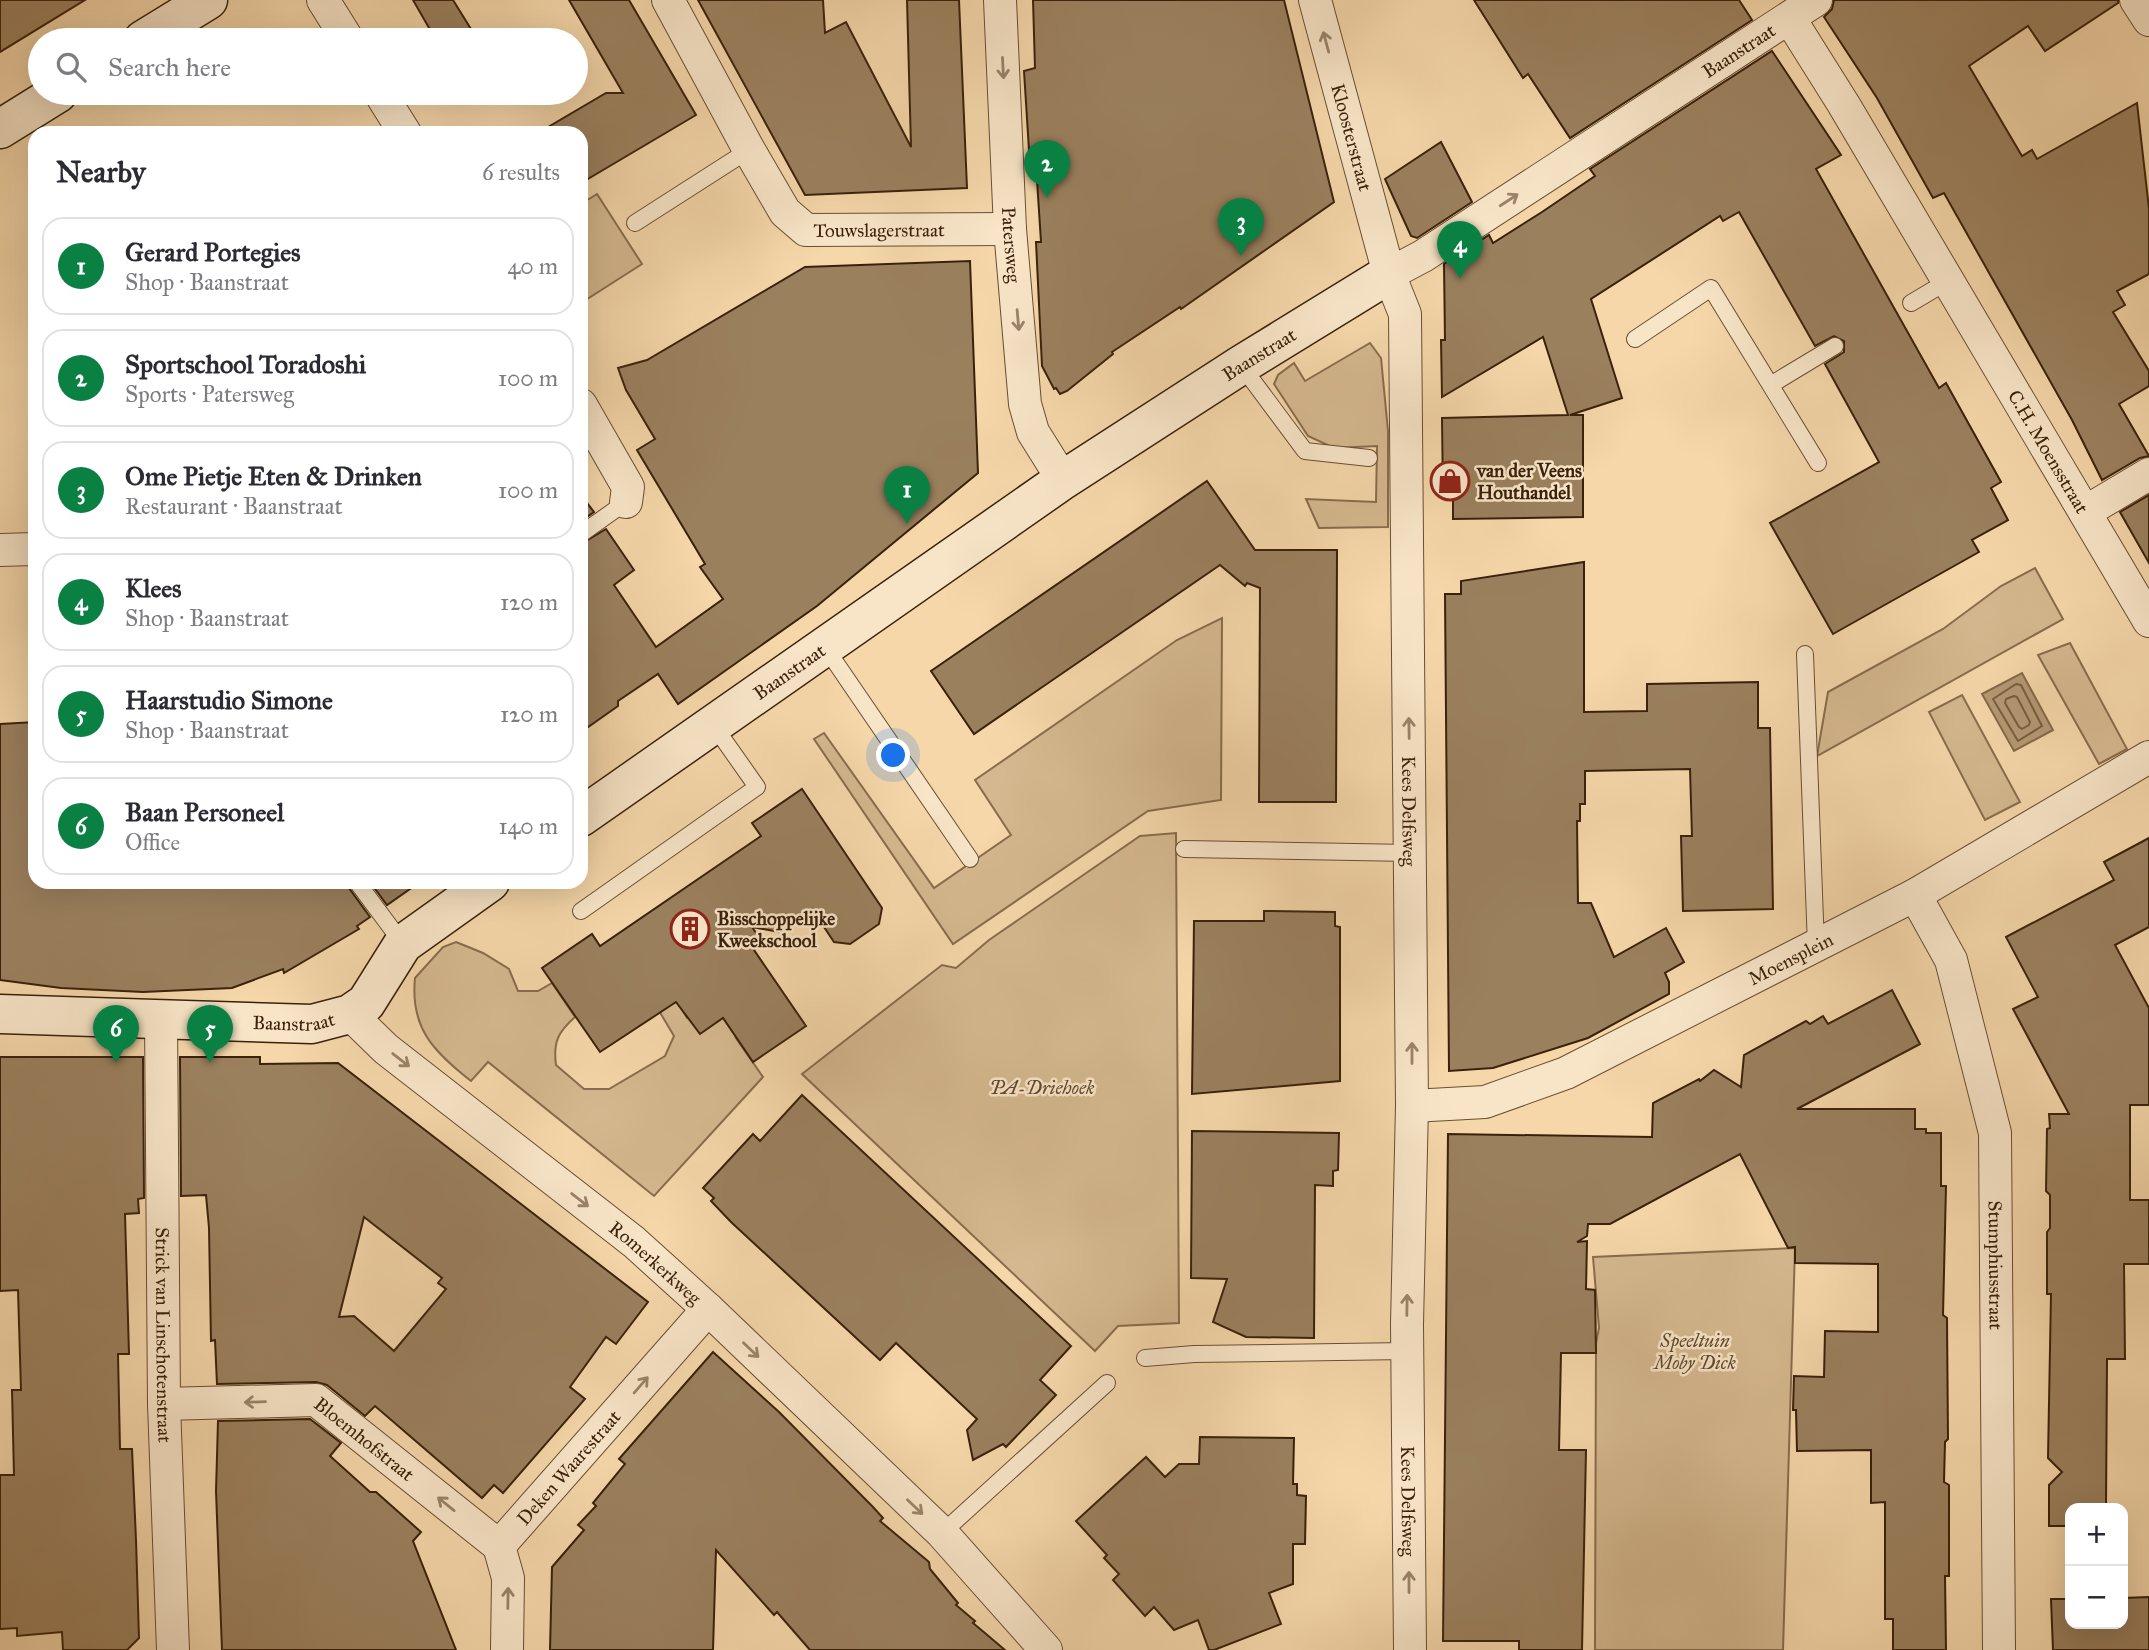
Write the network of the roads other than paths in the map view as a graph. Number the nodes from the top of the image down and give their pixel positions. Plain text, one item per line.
1 (208, 0) edge
2 (324, 0) edge
3 (668, 0) edge
4 (1000, 0) edge
5 (1315, 0) edge
6 (1816, 0) edge
7 (2136, 0) edge
8 (1790, 19) junction
9 (2149, 20) edge
10 (162, 28) edge
11 (341, 28) edge
12 (39, 105) edge
13 (388, 105) edge
14 (401, 126) edge
15 (0, 129) edge
16 (749, 150) junction
17 (635, 223) dead end
18 (1010, 229) junction
19 (1389, 274) junction
20 (1948, 281) junction
21 (1911, 303) dead end
22 (1635, 339) dead end
23 (1835, 346) dead end
24 (1241, 365) junction
25 (1772, 384) junction
26 (588, 417) edge
27 (1368, 458) dead end
28 (1818, 463) dead end
29 (2149, 474) edge
30 (1063, 480) junction
31 (626, 502) joint
32 (2085, 512) junction
33 (588, 529) edge
34 (28, 549) edge
35 (0, 550) edge
36 (2149, 621) edge
37 (825, 647) junction
38 (1805, 654) dead end
39 (712, 723) junction
40 (2149, 757) edge
41 (588, 812) edge
42 (1184, 849) dead end
43 (1410, 853) junction
44 (970, 859) dead end
45 (363, 889) edge
46 (480, 889) edge
47 (1915, 895) junction
48 (581, 911) dead end
49 (402, 944) junction
50 (1816, 946) junction
51 (0, 1014) edge
52 (350, 1014) junction
53 (161, 1018) junction
54 (1412, 1106) junction
55 (709, 1309) junction
56 (1407, 1351) junction
57 (1145, 1358) dead end
58 (1107, 1383) dead end
59 (164, 1404) junction
60 (942, 1533) junction
61 (499, 1546) junction
62 (173, 1650) edge
63 (507, 1650) edge
64 (1046, 1650) edge
65 (1409, 1650) edge
66 (1999, 1650) edge

1 - 10 street
2 - 11 street
3 - 16 street, Touwslagerstraat
4 -> 18 street, Patersweg
19 -> 5 street, Kloosterstraat
6 - 8 street, Baanstraat
7 - 9 street
19 -> 8 street, Baanstraat
8 - 20 street, C.H. Moensstraat
12 - 15 street
13 - 14 street
16 - 17 lane
16 - 18 street, Touwslagerstraat
18 -> 30 street, Patersweg
19 - 24 street, Baanstraat
43 -> 19 street, Kees Delfsweg
20 - 21 lane
20 - 32 street, C.H. Moensstraat
22 - 25 lane
23 - 25 lane
24 - 27 lane
24 - 30 street, Baanstraat
25 - 28 lane
26 - 31 street
29 - 32 street
30 - 37 street, Baanstraat
31 - 33 lane
32 - 36 street, C.H. Moensstraat
34 - 35 street
37 - 39 street, Baanstraat
37 - 44 lane
38 - 50 lane
39 - 41 street, Baanstraat
39 - 48 lane
40 - 47 street, Moensplein
42 - 43 lane
54 -> 43 street, Kees Delfsweg
45 - 49 lane
46 - 49 street, Baanstraat
47 - 50 street, Moensplein
47 - 66 street, Stumphiusstraat
49 - 52 street, Baanstraat
50 - 54 street, Moensplein
51 - 53 street, Baanstraat
52 - 53 street, Baanstraat
52 -> 55 street, Romerkerkweg
53 - 59 street, Strick van Linschotenstraat
56 -> 54 street, Kees Delfsweg
55 -> 60 street, Romerkerkweg
61 -> 55 street, Deken Waarestraat
56 - 57 lane
65 -> 56 street, Kees Delfsweg
58 - 60 lane
61 -> 59 street, Bloemhofstraat
59 - 62 street, Strick van Linschotenstraat
60 - 64 street, Romerkerkweg
63 -> 61 street

